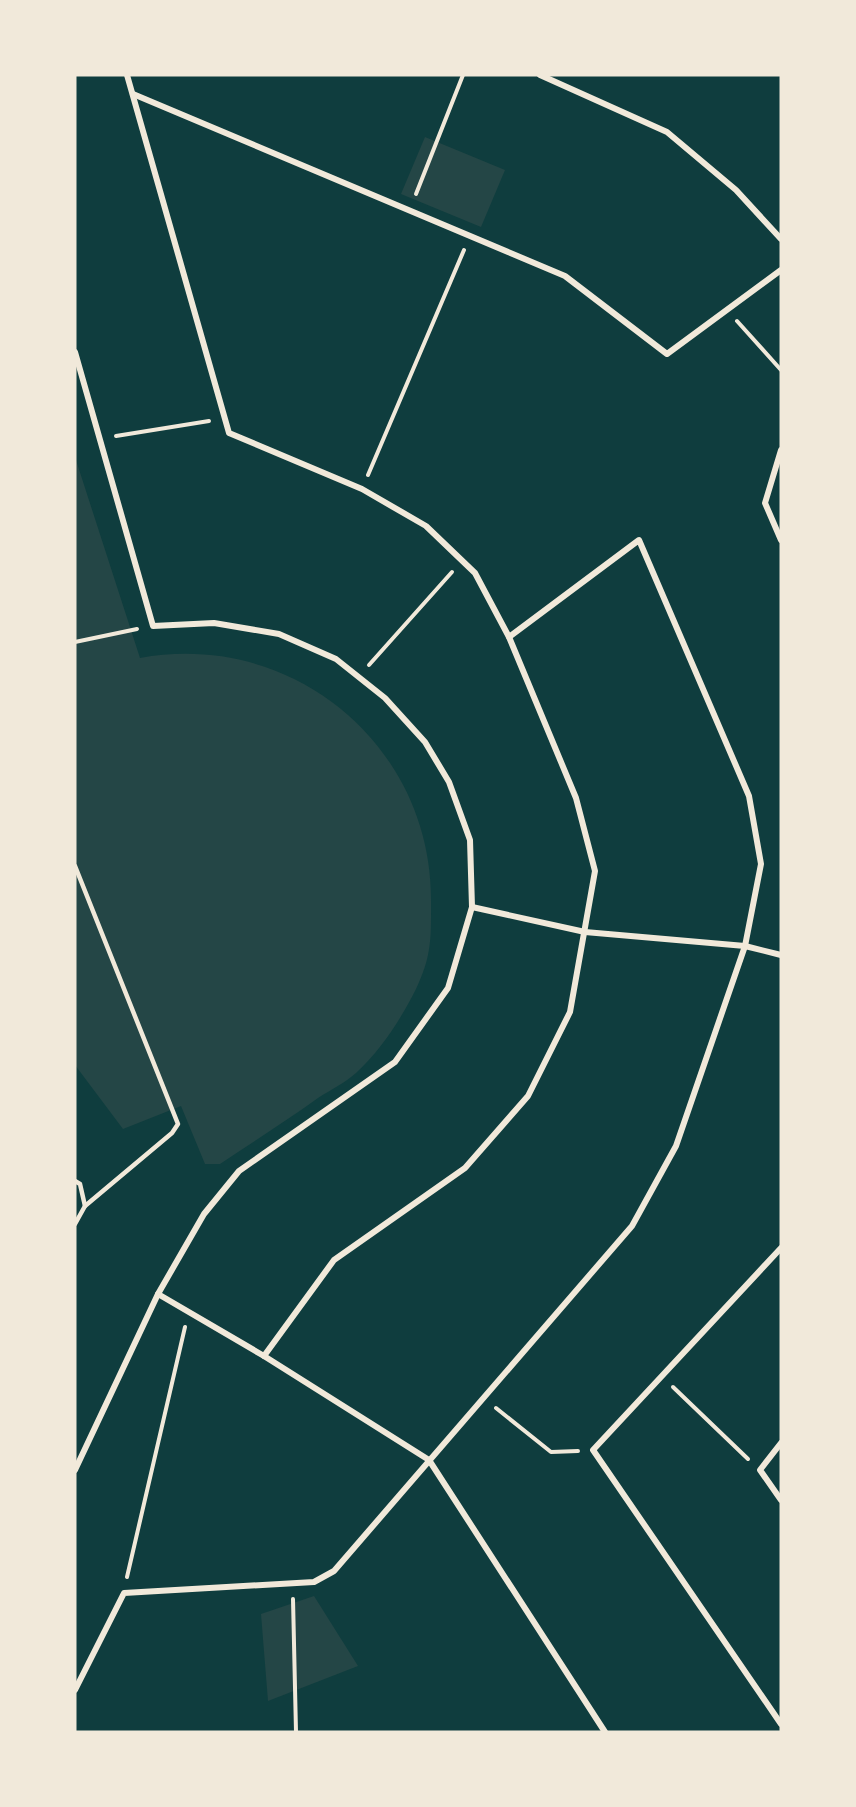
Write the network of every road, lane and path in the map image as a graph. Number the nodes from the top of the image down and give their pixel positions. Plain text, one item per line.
1 (127, 75) edge
2 (463, 75) edge
3 (540, 75) edge
4 (133, 94) junction
5 (410, 210) junction
6 (470, 236) junction
7 (781, 240) edge
8 (781, 270) edge
9 (727, 309) junction
10 (75, 352) edge
11 (781, 370) edge
12 (225, 418) junction
13 (100, 439) junction
14 (781, 450) edge
15 (362, 489) junction
16 (781, 540) edge
17 (463, 561) junction
18 (153, 626) junction
19 (509, 637) junction
20 (75, 642) edge
21 (358, 677) junction
22 (75, 866) edge
23 (472, 907) junction
24 (585, 932) junction
25 (745, 946) junction
26 (781, 955) edge
27 (75, 1181) edge
28 (85, 1206) junction
29 (75, 1224) edge
30 (781, 1248) edge
31 (158, 1294) junction
32 (188, 1312) junction
33 (264, 1356) junction
34 (662, 1376) junction
35 (484, 1399) junction
36 (781, 1443) edge
37 (593, 1450) junction
38 (429, 1460) junction
39 (75, 1470) edge
40 (760, 1470) junction
41 (781, 1500) edge
42 (293, 1584) junction
43 (124, 1593) junction
44 (75, 1690) edge
45 (781, 1724) edge
46 (601, 1731) edge
47 (296, 1732) edge

1 - 4 street
2 - 5 path
3 - 7 street
4 - 5 street
4 - 12 street
5 - 6 street
6 - 9 street
6 - 15 path
8 - 9 street
9 - 11 path
10 - 13 street
12 - 13 path
12 - 15 street
13 - 18 street
14 - 16 street
15 - 17 street
17 - 19 street
17 - 21 path
18 - 20 path
18 - 21 street
19 - 24 street
19 - 25 street
21 - 23 street
22 - 28 lane
23 - 24 street
23 - 31 street
24 - 25 street
24 - 33 street
25 - 26 street
25 - 35 street
27 - 28 lane
28 - 29 lane
30 - 34 street
31 - 32 street
31 - 39 street
32 - 33 street
32 - 43 path
33 - 38 street
34 - 37 street
34 - 40 path
35 - 37 path
35 - 38 street
36 - 40 street
37 - 45 street
38 - 42 street
38 - 46 street
40 - 41 street
42 - 43 street
42 - 47 path
43 - 44 street

